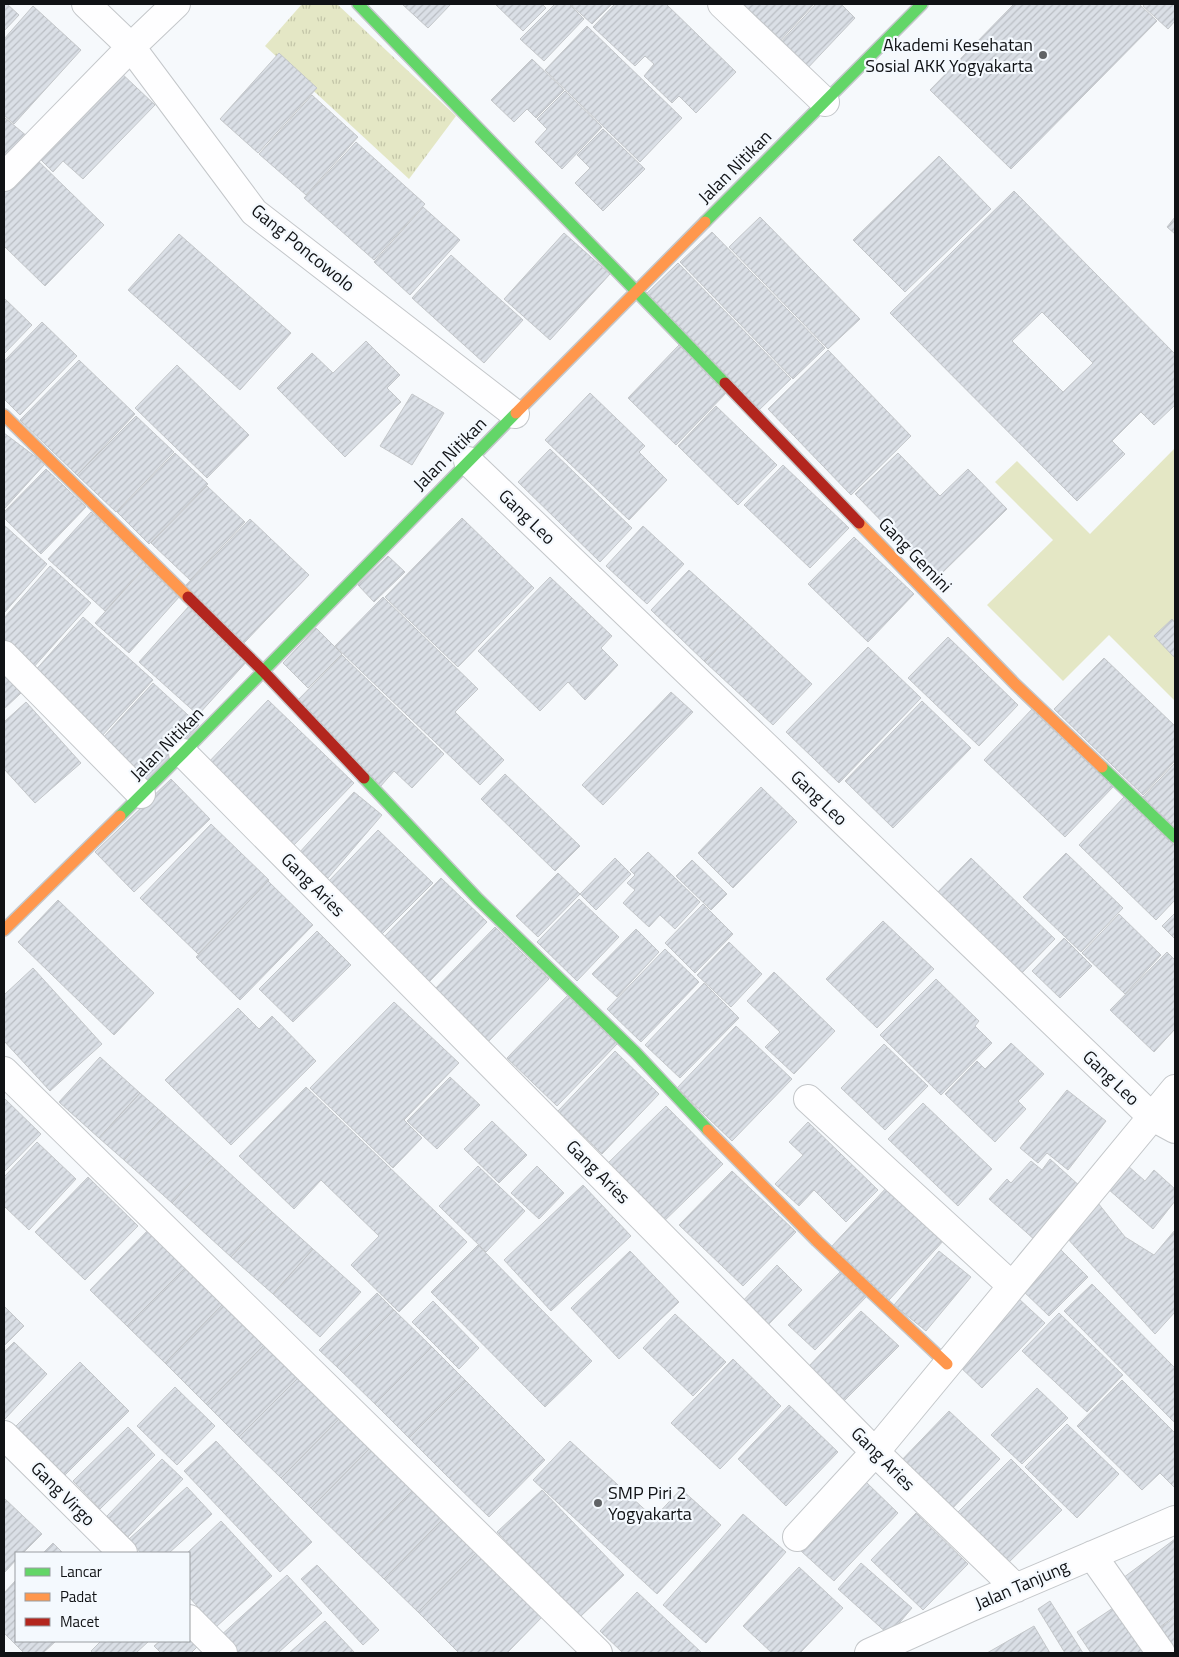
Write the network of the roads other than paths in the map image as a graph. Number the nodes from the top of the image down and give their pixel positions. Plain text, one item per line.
1 (86, 4) edge
2 (176, 4) edge
3 (358, 4) edge
4 (722, 4) edge
5 (922, 4) edge
6 (132, 47) junction
7 (825, 102) junction
8 (4, 178) edge
9 (636, 292) junction
10 (515, 414) junction
11 (4, 415) edge
12 (468, 461) junction
13 (4, 655) edge
14 (263, 671) junction
15 (183, 753) junction
16 (141, 794) junction
17 (1175, 837) edge
18 (4, 930) edge
19 (4, 1071) edge
20 (1175, 1089) edge
21 (808, 1099) dead end
22 (1151, 1116) junction
23 (1175, 1129) edge
24 (1012, 1286) junction
25 (947, 1364) junction
26 (4, 1435) edge
27 (875, 1452) junction
28 (1175, 1520) edge
29 (797, 1537) dead end
30 (121, 1552) edge
31 (1092, 1555) junction
32 (1016, 1588) junction
33 (190, 1620) edge
34 (590, 1651) edge
35 (223, 1653) edge
36 (869, 1653) edge
37 (1161, 1653) edge

1 - 6 street, Gang Poncowolo
2 - 6 street
3 - 9 street, Gang Gemini
4 - 7 street
5 - 7 street, Jalan Nitikan
6 - 8 street
6 - 10 street, Gang Poncowolo
7 - 9 street, Jalan Nitikan
9 - 10 street, Jalan Nitikan
9 - 17 street, Gang Gemini
10 - 12 street, Jalan Nitikan
11 - 14 street
12 - 14 street, Jalan Nitikan
12 - 22 street, Gang Leo
13 - 16 street
14 - 15 street, Jalan Nitikan
14 - 25 street
15 - 16 street, Jalan Nitikan
15 - 27 street, Gang Aries
16 - 18 street, Jalan Nitikan
19 - 34 street
20 - 22 street
21 - 24 street
22 - 23 street, Gang Leo
22 - 24 street
24 - 25 street
25 - 27 street
26 - 30 street, Gang Virgo
27 - 29 street
27 - 32 street, Gang Aries
28 - 31 street, Jalan Tanjung
31 - 32 street, Jalan Tanjung
31 - 37 street
32 - 36 street, Jalan Tanjung
33 - 35 street

